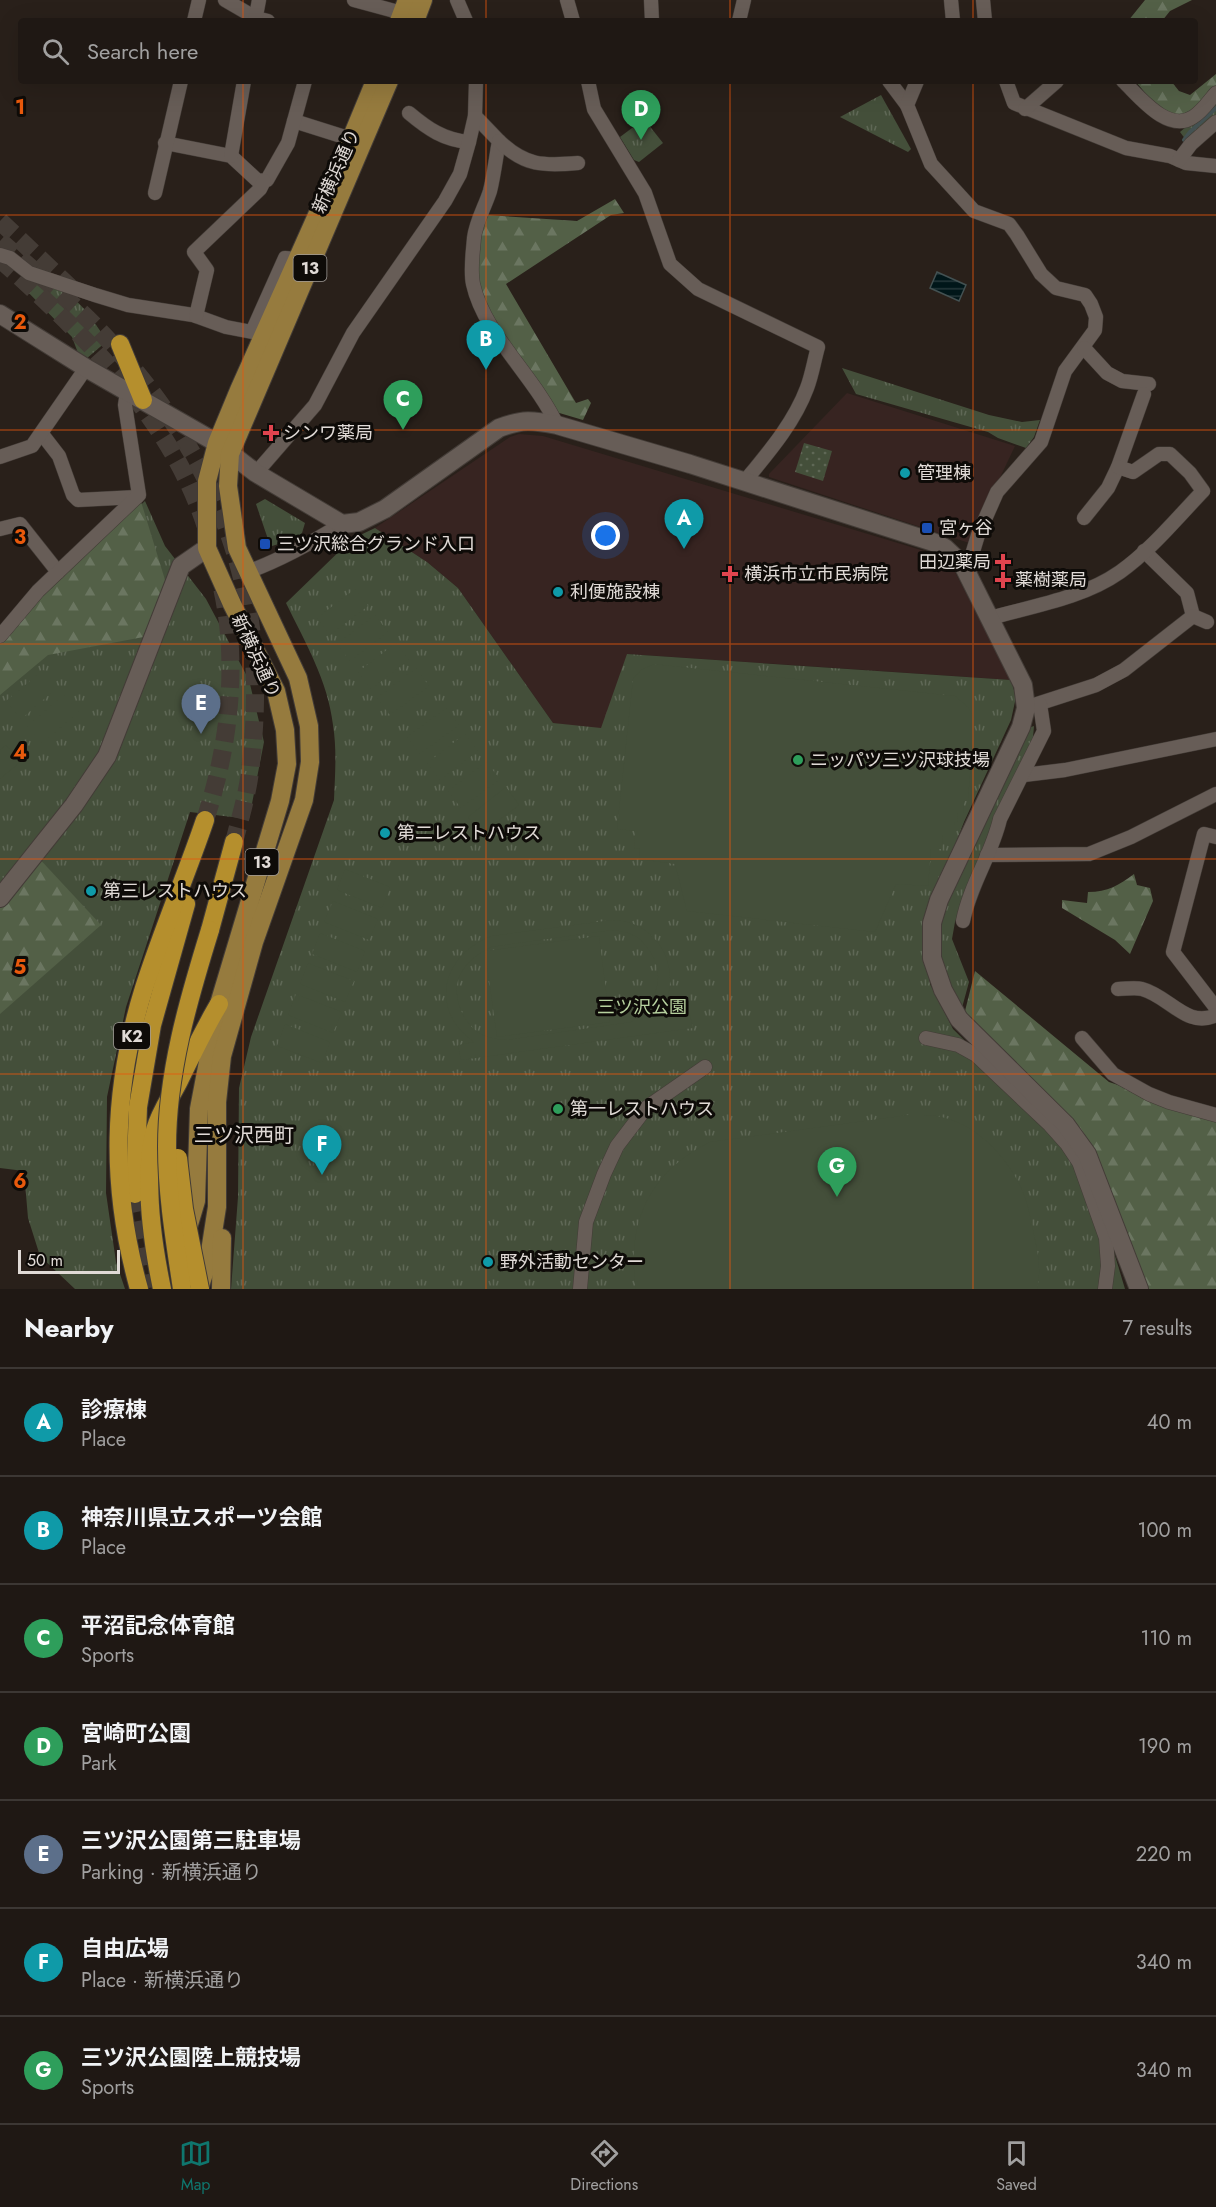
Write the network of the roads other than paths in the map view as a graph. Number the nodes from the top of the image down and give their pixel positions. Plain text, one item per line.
1 (199, 0) edge
2 (225, 0) edge
3 (259, 0) edge
4 (354, 0) edge
5 (423, 0) edge
6 (458, 0) edge
7 (567, 0) edge
8 (651, 0) edge
9 (744, 0) edge
10 (951, 0) edge
11 (983, 0) edge
12 (406, 14) edge
13 (196, 18) edge
14 (256, 18) edge
15 (259, 18) edge
16 (465, 18) edge
17 (572, 18) edge
18 (652, 18) edge
19 (740, 18) edge
20 (953, 18) edge
21 (985, 18) edge
22 (180, 84) edge
23 (243, 84) edge
24 (304, 84) edge
25 (374, 84) edge
26 (388, 84) edge
27 (476, 84) edge
28 (589, 84) edge
29 (891, 84) edge
30 (917, 84) edge
31 (1007, 84) edge
32 (1054, 84) edge
33 (1126, 84) edge
34 (1216, 93) edge
35 (907, 105) junction
36 (1025, 109) junction
37 (409, 113) dead end
38 (475, 116) junction
39 (294, 121) junction
40 (1216, 122) edge
41 (351, 139) junction
42 (498, 141) junction
43 (469, 142) junction
44 (165, 143) junction
45 (231, 156) junction
46 (1179, 160) junction
47 (578, 163) dead end
48 (1216, 166) edge
49 (264, 181) junction
50 (155, 193) dead end
51 (0, 255) edge
52 (296, 260) junction
53 (0, 314) edge
54 (196, 316) junction
55 (120, 344) dead end
56 (1083, 348) junction
57 (86, 368) junction
58 (135, 396) junction
59 (557, 424) junction
60 (42, 434) junction
61 (224, 449) junction
62 (0, 457) edge
63 (1118, 467) junction
64 (256, 472) junction
65 (745, 482) junction
66 (137, 497) junction
67 (1084, 518) dead end
68 (342, 524) junction
69 (0, 528) edge
70 (207, 548) junction
71 (1144, 551) junction
72 (963, 565) junction
73 (58, 572) junction
74 (247, 573) junction
75 (1193, 616) junction
76 (990, 618) junction
77 (1207, 622) dead end
78 (0, 636) edge
79 (1033, 706) junction
80 (1216, 739) edge
81 (1024, 775) junction
82 (1216, 794) edge
83 (1216, 837) edge
84 (234, 842) tunnel mouth
85 (987, 855) junction
86 (0, 898) edge
87 (963, 921) dead end
88 (1118, 989) dead end
89 (187, 1004) junction
90 (219, 1004) junction
91 (1216, 1008) edge
92 (1216, 1015) edge
93 (926, 1038) dead end
94 (1082, 1038) dead end
95 (705, 1067) dead end
96 (1216, 1114) edge
97 (135, 1194) tunnel mouth
98 (217, 1204) junction
99 (139, 1289) edge
100 (162, 1289) edge
101 (167, 1289) edge
102 (182, 1289) edge
103 (199, 1289) edge
104 (221, 1289) edge
105 (580, 1289) edge
106 (1105, 1289) edge
107 (1139, 1289) edge

1 - 13 street
2 - 14 street
3 - 15 street
4 - 12 street
5 - 12 main road
6 - 16 street
7 - 17 street
8 - 18 street
9 - 19 street
10 - 20 street
11 - 21 street
22 - 44 street
23 - 45 street
24 - 39 street
25 - 41 main road, 新横浜通り / 13
26 - 61 main road, 新横浜通り / 13
27 - 38 street
28 - 65 street
29 - 35 street
30 - 35 street
31 - 36 street
32 - 36 street
33 - 34 street
35 - 56 street
36 - 46 street
37 - 43 street
38 - 42 street
38 - 43 street
39 - 41 street
39 - 49 street
40 - 46 street
41 - 52 main road, 新横浜通り / 13
42 - 47 street
42 - 59 street
43 - 64 street
44 - 45 street
44 - 50 street
45 - 49 street
46 - 48 street
49 - 54 street
51 - 54 street
52 - 54 street
52 - 61 main road, 新横浜通り / 13
53 - 57 street
55 - 58 highway
56 - 63 street
56 - 72 street
57 - 58 street
57 - 60 street
58 - 61 street
58 - 66 street
59 - 65 street
59 - 68 street
60 - 62 street
60 - 66 street
61 - 64 street
61 - 70 main road, 新横浜通り / 13
61 - 74 main road, 新横浜通り / 13
63 - 67 street
63 - 71 street
64 - 68 street
65 - 72 street
66 - 73 street
68 - 74 street
69 - 73 street
70 - 86 street
70 - 90 main road, 新横浜通り / 13
71 - 75 street
71 - 76 street
72 - 76 street
73 - 78 street
74 - 98 main road, 新横浜通り / 13
75 - 77 street
75 - 79 street
76 - 79 street
79 - 81 street
79 - 107 street
80 - 81 street
81 - 85 street
82 - 85 street
83 - 91 street
84 - 89 highway, bridge
85 - 87 street
88 - 92 street
89 - 102 highway, bridge
89 - 103 highway, bridge
90 - 100 highway
90 - 101 main road, 新横浜通り / 13
93 - 106 street
94 - 96 street
95 - 105 street
97 - 99 highway, K2
98 - 103 main road, 新横浜通り / 13
98 - 104 main road

